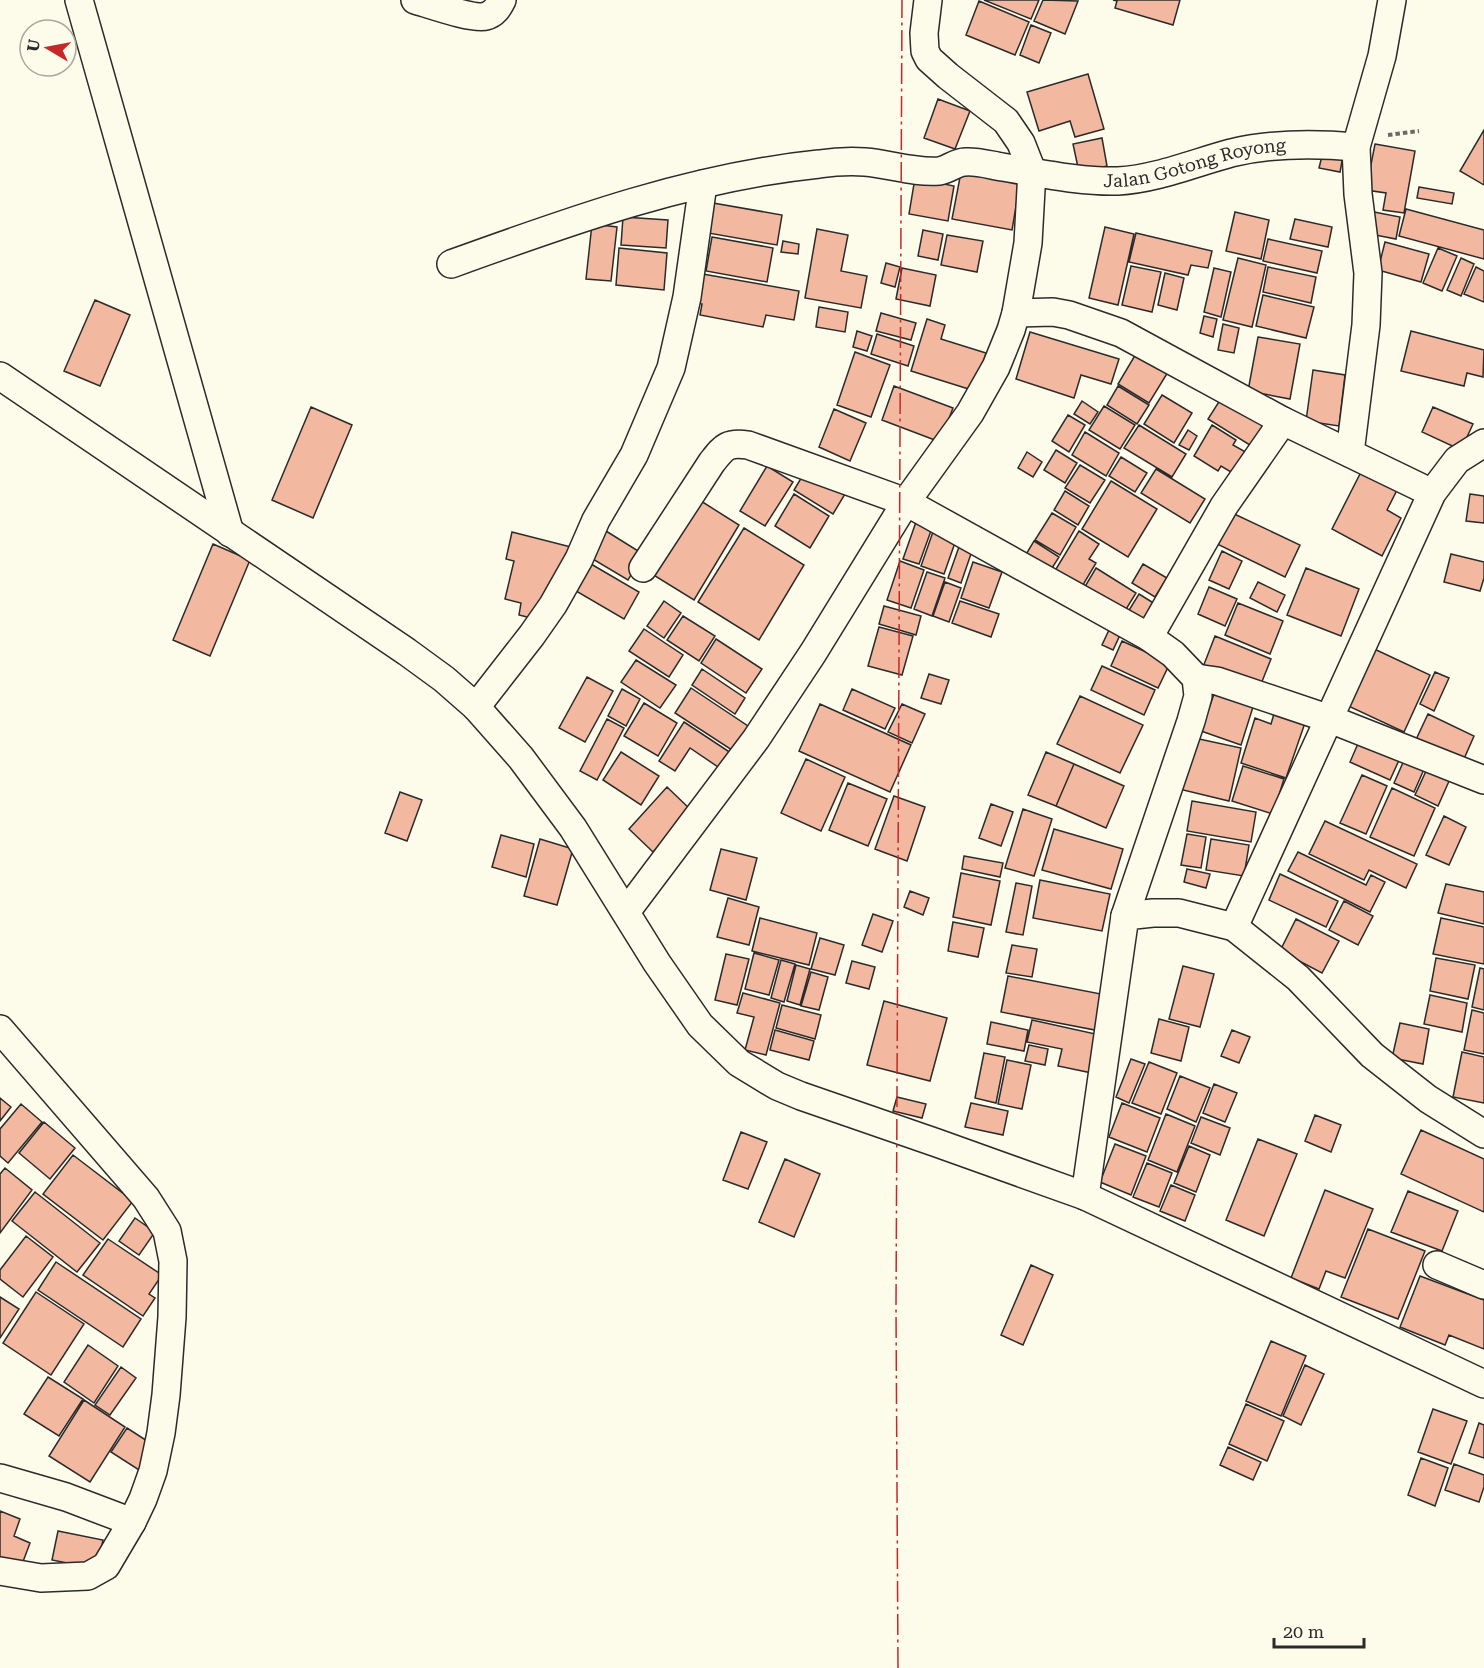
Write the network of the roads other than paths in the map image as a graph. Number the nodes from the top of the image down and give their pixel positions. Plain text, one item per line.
1 (80, 0) edge
2 (415, 0) edge
3 (502, 0) edge
4 (928, 0) edge
5 (1392, 0) edge
6 (1356, 147) junction
7 (1032, 171) junction
8 (703, 184) junction
9 (451, 264) dead end
10 (1016, 313) junction
11 (0, 376) edge
12 (1283, 421) junction
13 (1484, 443) edge
14 (1350, 453) junction
15 (1432, 493) junction
16 (906, 502) junction
17 (230, 532) junction
18 (642, 568) dead end
19 (1149, 637) junction
20 (1196, 678) junction
21 (476, 707) junction
22 (1330, 719) junction
23 (1484, 780) edge
24 (626, 912) junction
25 (1125, 916) junction
26 (1234, 927) junction
27 (0, 1029) edge
28 (1484, 1134) edge
29 (1084, 1197) junction
30 (1437, 1265) dead end
31 (1484, 1285) edge
32 (1484, 1384) edge
33 (0, 1478) edge
34 (132, 1522) junction
35 (0, 1571) edge

1 - 17 street
2 - 3 street
4 - 7 street
5 - 6 street
6 - 7 street, Jalan Gotong Royong
6 - 14 street
7 - 8 street, Jalan Gotong Royong
7 - 10 street
8 - 9 street
8 - 21 street
10 - 12 street
10 - 16 street
11 - 17 street
12 - 14 street
12 - 19 street
13 - 15 street
14 - 15 street
15 - 22 street
16 - 18 street
16 - 19 street
16 - 24 street
17 - 21 street
19 - 20 street
20 - 22 street
20 - 25 street
21 - 24 street
22 - 23 street
22 - 26 street
24 - 29 street
25 - 26 street
25 - 29 street
26 - 28 street
27 - 34 street
29 - 32 street
30 - 31 street
33 - 34 street
34 - 35 street

